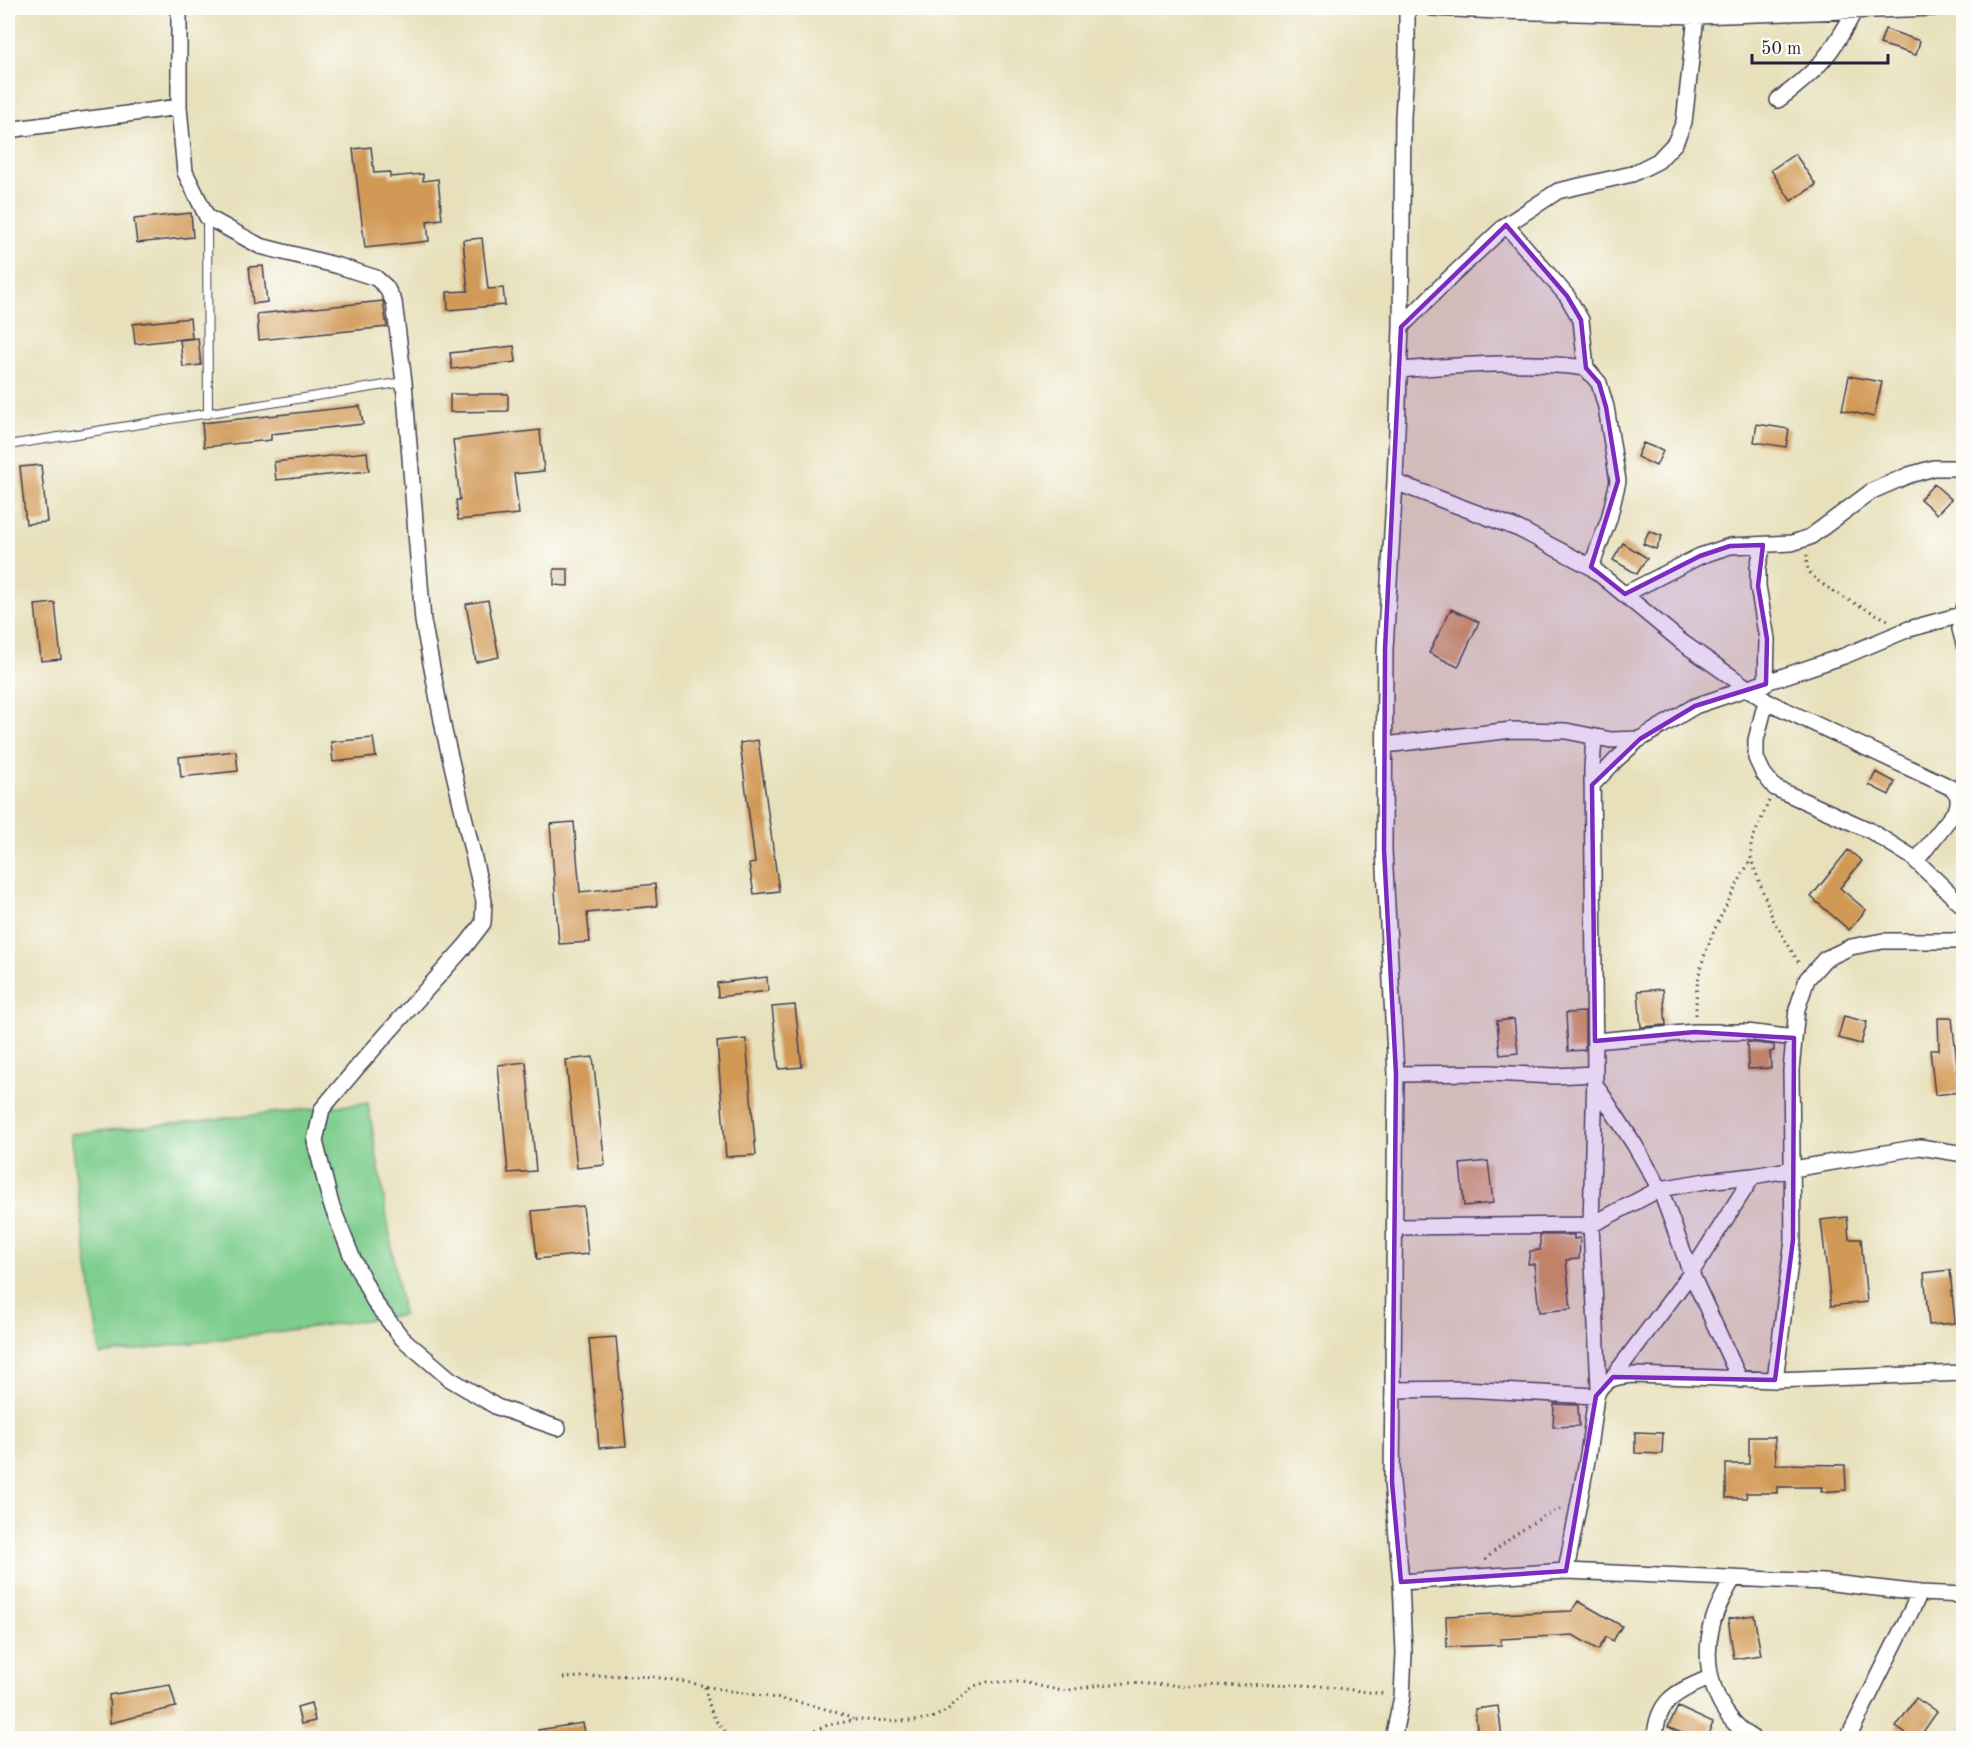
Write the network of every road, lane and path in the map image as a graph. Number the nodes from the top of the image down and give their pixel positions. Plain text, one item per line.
1 (179, 8) edge
2 (1407, 8) edge
3 (1432, 8) edge
4 (1934, 8) edge
5 (1782, 10) edge
6 (1855, 10) junction
7 (1612, 11) edge
8 (1696, 16) junction
9 (1778, 99) dead end
10 (179, 107) junction
11 (8, 130) edge
12 (207, 217) junction
13 (1506, 225) junction
14 (1401, 327) junction
15 (1586, 368) junction
16 (1399, 370) junction
17 (404, 382) junction
18 (208, 414) junction
19 (8, 446) edge
20 (1964, 468) edge
21 (1395, 482) junction
22 (1810, 537) junction
23 (1763, 545) junction
24 (1591, 567) junction
25 (1625, 594) junction
26 (1962, 610) edge
27 (1909, 629) junction
28 (1964, 644) edge
29 (1766, 684) junction
30 (1748, 690) junction
31 (1766, 701) junction
32 (1594, 737) junction
33 (1640, 739) junction
34 (1385, 744) junction
35 (1592, 785) junction
36 (1775, 788) junction
37 (1751, 859) junction
38 (1916, 861) junction
39 (1964, 907) edge
40 (1964, 941) edge
41 (1807, 979) junction
42 (1695, 1032) junction
43 (1794, 1038) junction
44 (1594, 1041) junction
45 (1396, 1074) junction
46 (1595, 1079) junction
47 (1964, 1154) edge
48 (1791, 1169) junction
49 (1753, 1176) junction
50 (1660, 1189) junction
51 (1591, 1225) junction
52 (1396, 1227) junction
53 (1691, 1273) junction
54 (1963, 1372) edge
55 (1613, 1377) junction
56 (1740, 1380) junction
57 (1775, 1380) junction
58 (1393, 1390) junction
59 (1598, 1391) junction
60 (558, 1428) dead end
61 (1580, 1503) junction
62 (1566, 1571) junction
63 (1468, 1576) junction
64 (1734, 1579) junction
65 (1401, 1582) junction
66 (1920, 1593) junction
67 (1964, 1595) edge
68 (563, 1678) dead end
69 (1709, 1678) junction
70 (705, 1687) junction
71 (1402, 1697) junction
72 (855, 1720) junction
73 (735, 1738) edge
74 (798, 1738) edge
75 (1393, 1738) edge
76 (1655, 1738) edge
77 (1753, 1738) edge
78 (1848, 1738) edge

1 - 10 street
2 - 14 street
3 - 7 street
4 - 6 street
5 - 6 street
5 - 8 street
6 - 9 street
7 - 8 street
8 - 13 street
10 - 11 street
10 - 12 street
12 - 17 street
12 - 18 lane
13 - 14 street
13 - 15 street
14 - 16 street
15 - 16 street
15 - 24 street
16 - 21 street
17 - 18 lane
17 - 60 street
18 - 19 lane
20 - 22 street
21 - 24 street
21 - 34 street
22 - 23 street
22 - 27 path
23 - 25 street
23 - 29 street
24 - 25 street
25 - 30 street
26 - 27 street
26 - 28 street
27 - 29 street
29 - 30 street
30 - 31 street
30 - 33 street
31 - 36 street
31 - 38 street
32 - 33 street
32 - 34 street
32 - 35 street
33 - 35 street
34 - 45 street
35 - 44 street
36 - 37 path
36 - 38 street
37 - 41 path
37 - 42 path
38 - 39 street
40 - 41 street
41 - 43 street
42 - 43 street
42 - 44 street
43 - 48 street
44 - 46 street
45 - 46 street
45 - 52 street
46 - 50 street
46 - 51 street
47 - 48 street
48 - 49 street
48 - 57 street
49 - 50 street
49 - 53 street
50 - 51 street
50 - 53 street
51 - 52 street
51 - 59 street
52 - 58 street
53 - 55 street
53 - 56 street
54 - 57 street
55 - 56 street
55 - 59 street
56 - 57 street
58 - 59 street
58 - 65 street
59 - 61 street
61 - 62 street
61 - 63 path
62 - 63 street
62 - 64 street
63 - 65 street
64 - 66 street
64 - 69 street
65 - 71 street
66 - 67 street
66 - 78 street
68 - 70 path
69 - 76 street
69 - 77 street
70 - 72 path
70 - 73 path
71 - 72 path
71 - 75 street
72 - 74 path

